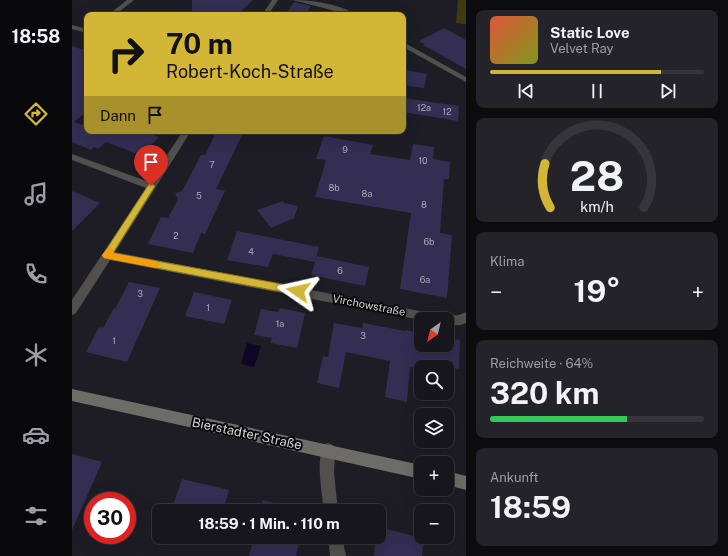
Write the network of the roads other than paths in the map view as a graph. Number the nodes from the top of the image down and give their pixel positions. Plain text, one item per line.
1 (132, 0) edge
2 (275, 0) edge
3 (296, 0) edge
4 (115, 12) edge
5 (267, 12) edge
6 (344, 12) edge
7 (72, 27) edge
8 (84, 30) edge
9 (406, 46) edge
10 (466, 80) edge
11 (185, 134) edge
12 (72, 157) edge
13 (151, 186) junction
14 (107, 255) junction
15 (72, 310) edge
16 (414, 314) edge
17 (466, 317) edge
18 (454, 320) edge
19 (72, 395) edge
20 (328, 450) junction
21 (414, 470) edge
22 (454, 480) edge
23 (466, 483) edge
24 (330, 504) edge
25 (336, 544) edge
26 (338, 556) edge

1 - 4 street
2 - 5 street
3 - 6 street
7 - 8 street
9 - 10 street
11 - 13 street
12 - 13 street
13 - 14 street
14 - 15 street
14 - 16 street, Virchowstraße
17 - 18 street
19 - 20 main road, Bierstadter Straße
20 - 21 main road, Bierstadter Straße
20 - 24 street
22 - 23 main road
25 - 26 street

